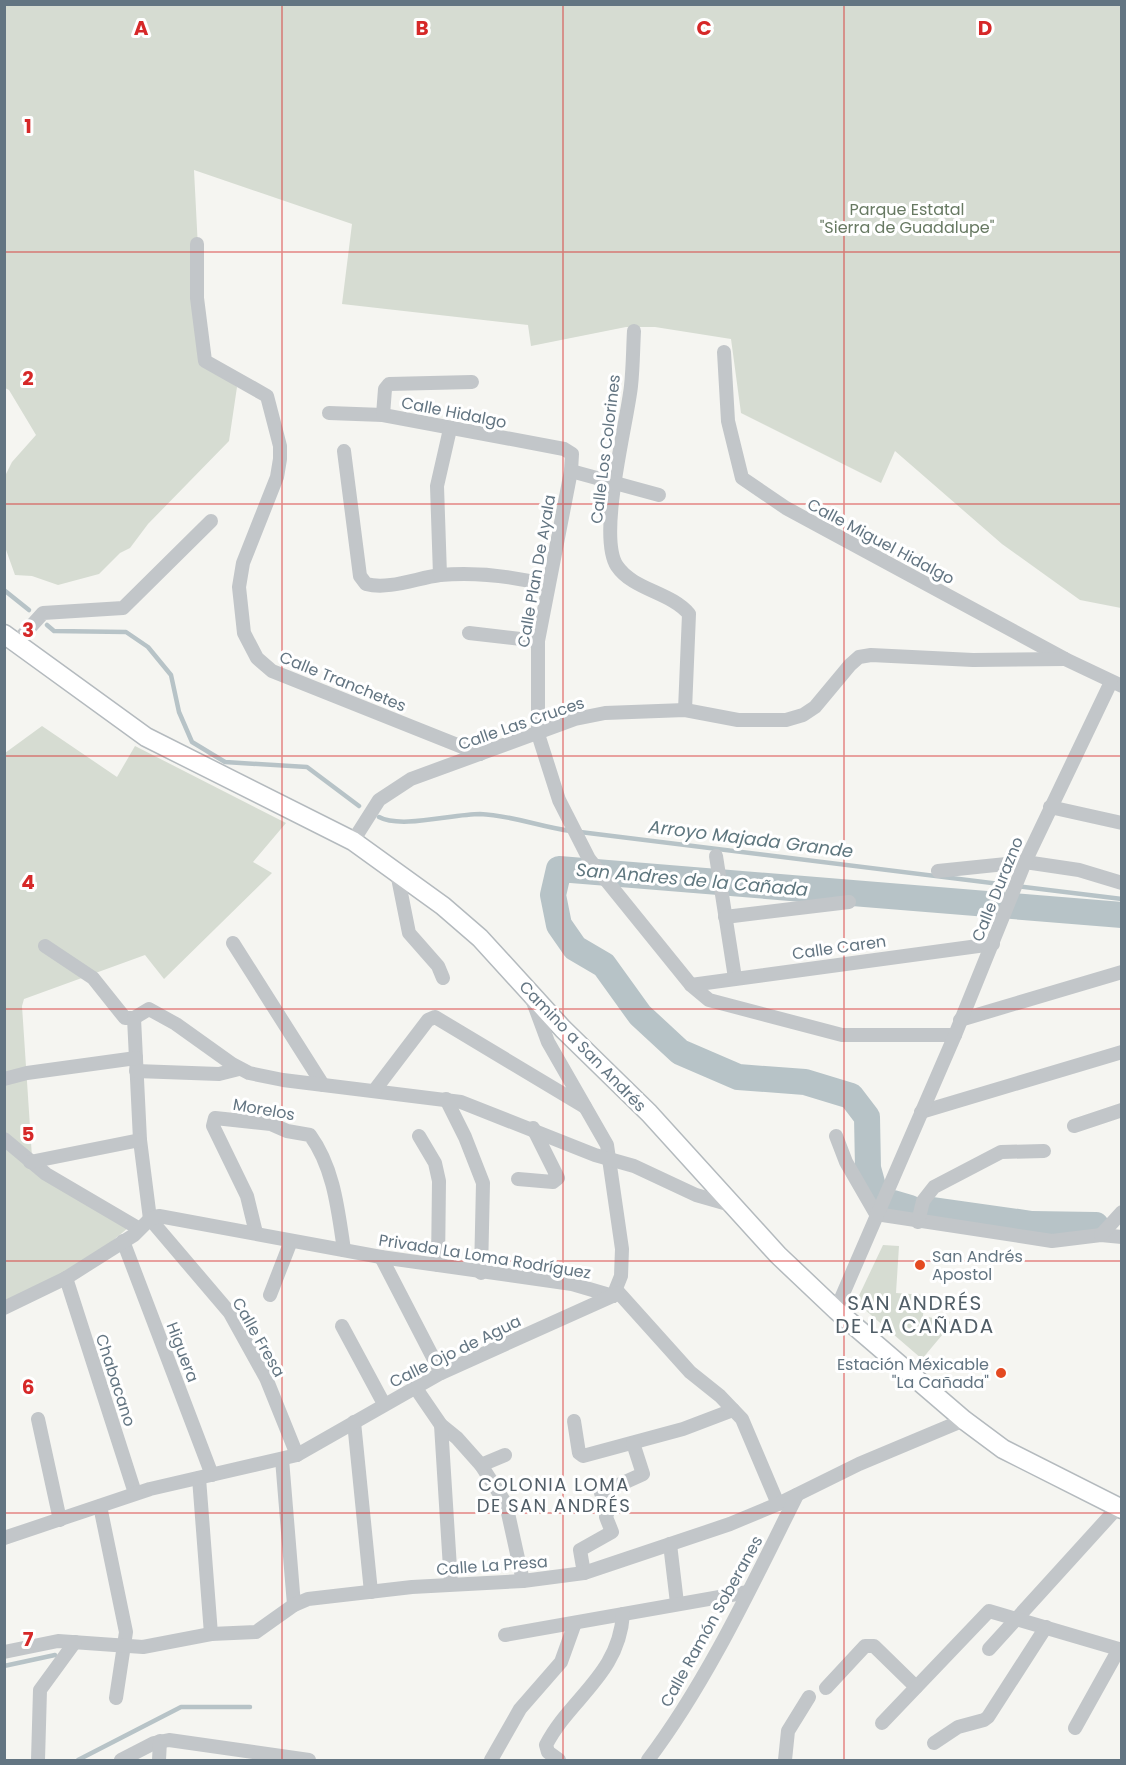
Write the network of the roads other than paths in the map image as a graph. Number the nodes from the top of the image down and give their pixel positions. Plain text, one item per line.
1 (197, 244) dead end
2 (634, 331) dead end
3 (724, 352) dead end
4 (472, 382) dead end
5 (329, 412) dead end
6 (383, 415) junction
7 (450, 429) junction
8 (344, 452) dead end
9 (572, 454) joint
10 (571, 471) junction
11 (615, 482) junction
12 (659, 495) dead end
13 (211, 521) dead end
14 (440, 575) junction
15 (547, 585) junction
16 (469, 633) dead end
17 (10, 639) edge
18 (538, 641) junction
19 (1065, 659) junction
20 (1116, 684) edge
21 (685, 710) junction
22 (538, 734) junction
23 (480, 754) junction
24 (1050, 807) junction
25 (1122, 823) edge
26 (353, 841) junction
27 (716, 856) dead end
28 (1025, 862) junction
29 (938, 871) dead end
30 (397, 873) junction
31 (1122, 883) edge
32 (849, 902) dead end
33 (725, 917) junction
34 (233, 943) dead end
35 (993, 944) junction
36 (45, 946) dead end
37 (1122, 972) edge
38 (443, 978) dead end
39 (735, 978) junction
40 (691, 985) junction
41 (529, 991) junction
42 (134, 1017) junction
43 (960, 1020) junction
44 (955, 1035) junction
45 (1122, 1052) edge
46 (136, 1065) junction
47 (239, 1069) junction
48 (4, 1079) edge
49 (323, 1085) junction
50 (374, 1091) junction
51 (446, 1099) junction
52 (587, 1108) junction
53 (1122, 1110) edge
54 (921, 1112) junction
55 (1074, 1126) dead end
56 (532, 1128) junction
57 (419, 1136) dead end
58 (836, 1136) dead end
59 (4, 1139) edge
60 (140, 1140) junction
61 (1044, 1151) dead end
62 (610, 1159) junction
63 (30, 1162) junction
64 (518, 1179) dead end
65 (731, 1205) junction
66 (1122, 1212) edge
67 (876, 1214) junction
68 (150, 1219) junction
69 (918, 1222) junction
70 (138, 1228) junction
71 (256, 1233) junction
72 (1101, 1234) junction
73 (1122, 1237) edge
74 (123, 1240) junction
75 (291, 1241) junction
76 (344, 1250) junction
77 (381, 1257) junction
78 (438, 1265) junction
79 (480, 1273) junction
80 (66, 1278) junction
81 (270, 1295) dead end
82 (613, 1296) junction
83 (4, 1308) edge
84 (836, 1310) junction
85 (342, 1326) dead end
86 (441, 1373) junction
87 (415, 1387) junction
88 (384, 1404) junction
89 (733, 1410) junction
90 (38, 1419) dead end
91 (964, 1420) junction
92 (574, 1421) dead end
93 (354, 1422) junction
94 (441, 1425) junction
95 (633, 1443) junction
96 (297, 1455) junction
97 (506, 1455) dead end
98 (282, 1459) junction
99 (481, 1465) junction
100 (205, 1476) junction
101 (135, 1493) junction
102 (797, 1495) junction
103 (777, 1504) junction
104 (100, 1506) junction
105 (1120, 1508) edge
106 (60, 1520) junction
107 (4, 1538) edge
108 (670, 1544) junction
109 (584, 1573) junction
110 (524, 1581) junction
111 (451, 1584) junction
112 (371, 1592) junction
113 (748, 1592) junction
114 (677, 1603) junction
115 (294, 1605) junction
116 (623, 1614) junction
117 (1018, 1619) junction
118 (575, 1623) junction
119 (1046, 1627) junction
120 (211, 1634) junction
121 (505, 1635) dead end
122 (75, 1642) junction
123 (126, 1646) junction
124 (989, 1649) dead end
125 (1120, 1649) edge
126 (4, 1652) edge
127 (916, 1687) junction
128 (826, 1688) dead end
129 (809, 1696) dead end
130 (116, 1698) dead end
131 (882, 1723) dead end
132 (1075, 1728) dead end
133 (160, 1741) junction
134 (934, 1743) dead end
135 (235, 1754) edge
136 (309, 1760) edge
137 (38, 1761) edge
138 (121, 1761) edge
139 (159, 1761) edge
140 (491, 1761) edge
141 (559, 1761) edge
142 (648, 1761) edge
143 (785, 1761) edge

1 - 23 street, Calle Tranchetes
2 - 11 street, Calle Los Colorines
3 - 19 street, Calle Miguel Hidalgo
4 - 6 street
5 - 6 street, Calle Hidalgo
6 - 7 street, Calle Hidalgo
7 - 9 street, Calle Hidalgo
7 - 14 street
8 - 14 street
9 - 10 street, Calle Plan De Ayala
10 - 11 street
10 - 15 street, Calle Plan De Ayala
11 - 12 street
11 - 21 street, Calle Los Colorines
13 - 17 street
14 - 15 street
15 - 18 street, Calle Plan De Ayala
16 - 18 street
17 - 26 street, Camino a San Andrés
18 - 22 street, Calle Plan De Ayala
19 - 20 street, Calle Miguel Hidalgo
19 - 21 street, Calle Las Cruces
20 - 24 street, Calle Durazno
21 - 22 street, Calle Las Cruces
22 - 23 street, Calle Las Cruces
22 - 40 street, Calle Plan De Ayala
23 - 26 street, Calle Las Cruces
24 - 25 street
24 - 28 street, Calle Durazno
26 - 30 street, Camino a San Andrés
27 - 33 street
28 - 29 street
28 - 31 street
28 - 35 street, Calle Durazno
30 - 38 street
30 - 41 street, Camino a San Andrés
32 - 33 street
33 - 39 street
34 - 49 street
35 - 39 street, Calle Caren
35 - 43 street, Calle Durazno
36 - 42 street
37 - 43 street
39 - 40 street, Calle Caren
40 - 44 street, Calle Plan De Ayala
41 - 52 street
41 - 65 street, Camino a San Andrés
42 - 46 street
42 - 47 street
43 - 44 street, Calle Durazno
44 - 54 street, Calle Durazno
45 - 54 street
46 - 47 street
46 - 48 street
46 - 60 street
47 - 49 street
49 - 50 street
50 - 51 street
50 - 52 street
51 - 56 street
51 - 79 street
52 - 62 street
53 - 55 street
54 - 67 street, Calle Durazno
56 - 62 street
56 - 64 street
57 - 78 street
58 - 67 street
59 - 63 street
60 - 63 street
60 - 68 street
61 - 69 street
62 - 65 street
62 - 82 street
63 - 70 street
65 - 84 street, Camino a San Andrés
66 - 72 street
67 - 69 street
67 - 84 street, Calle Durazno
68 - 70 street
68 - 71 street, Privada La Loma Rodríguez
68 - 96 street, Calle Fresa
69 - 72 street
70 - 74 street
71 - 75 street, Privada La Loma Rodríguez
71 - 76 street, Morelos
72 - 73 street
74 - 80 street
74 - 100 street, Higuera
75 - 76 street, Privada La Loma Rodríguez
75 - 81 street
76 - 77 street, Privada La Loma Rodríguez
77 - 78 street, Privada La Loma Rodríguez
77 - 86 street
78 - 79 street, Privada La Loma Rodríguez
79 - 82 street, Privada La Loma Rodríguez
80 - 83 street
80 - 101 street, Chabacano
82 - 86 street, Calle Ojo de Agua
82 - 89 street, Privada La Loma Rodríguez
84 - 91 street, Camino a San Andrés
85 - 88 street
86 - 87 street, Calle Ojo de Agua
87 - 88 street, Calle Ojo de Agua
87 - 94 street
88 - 93 street, Calle Ojo de Agua
89 - 95 street
89 - 103 street, Privada La Loma Rodríguez
90 - 106 street
91 - 102 street, Calle La Presa
91 - 105 street, Camino a San Andrés
92 - 95 street
93 - 96 street, Calle Ojo de Agua
93 - 112 street
94 - 99 street
94 - 111 street
95 - 109 street
96 - 98 street, Calle Ojo de Agua
97 - 99 street
98 - 100 street, Calle Ojo de Agua
98 - 115 street
99 - 110 street
100 - 101 street, Calle Ojo de Agua
100 - 120 street, Higuera
101 - 104 street, Calle Ojo de Agua
102 - 103 street, Calle La Presa
102 - 113 street, Calle Ramón Soberanes
103 - 108 street, Calle La Presa
104 - 106 street, Calle Ojo de Agua
104 - 123 street
105 - 117 street
106 - 107 street, Calle Ojo de Agua
108 - 109 street, Calle La Presa
108 - 114 street
109 - 110 street, Calle La Presa
110 - 111 street, Calle La Presa
111 - 112 street, Calle La Presa
112 - 115 street, Calle La Presa
113 - 114 street
113 - 142 street, Calle Ramón Soberanes
114 - 116 street
115 - 120 street, Calle La Presa
116 - 118 street
116 - 141 street
117 - 119 street
117 - 124 street
117 - 127 street
118 - 121 street
118 - 140 street
119 - 125 street
119 - 134 street
120 - 123 street, Calle La Presa
122 - 123 street, Calle La Presa
122 - 126 street, Calle La Presa
122 - 137 street
123 - 130 street
125 - 132 street
127 - 128 street
127 - 131 street
129 - 143 street
133 - 135 street
133 - 138 street
133 - 139 street
135 - 136 street

